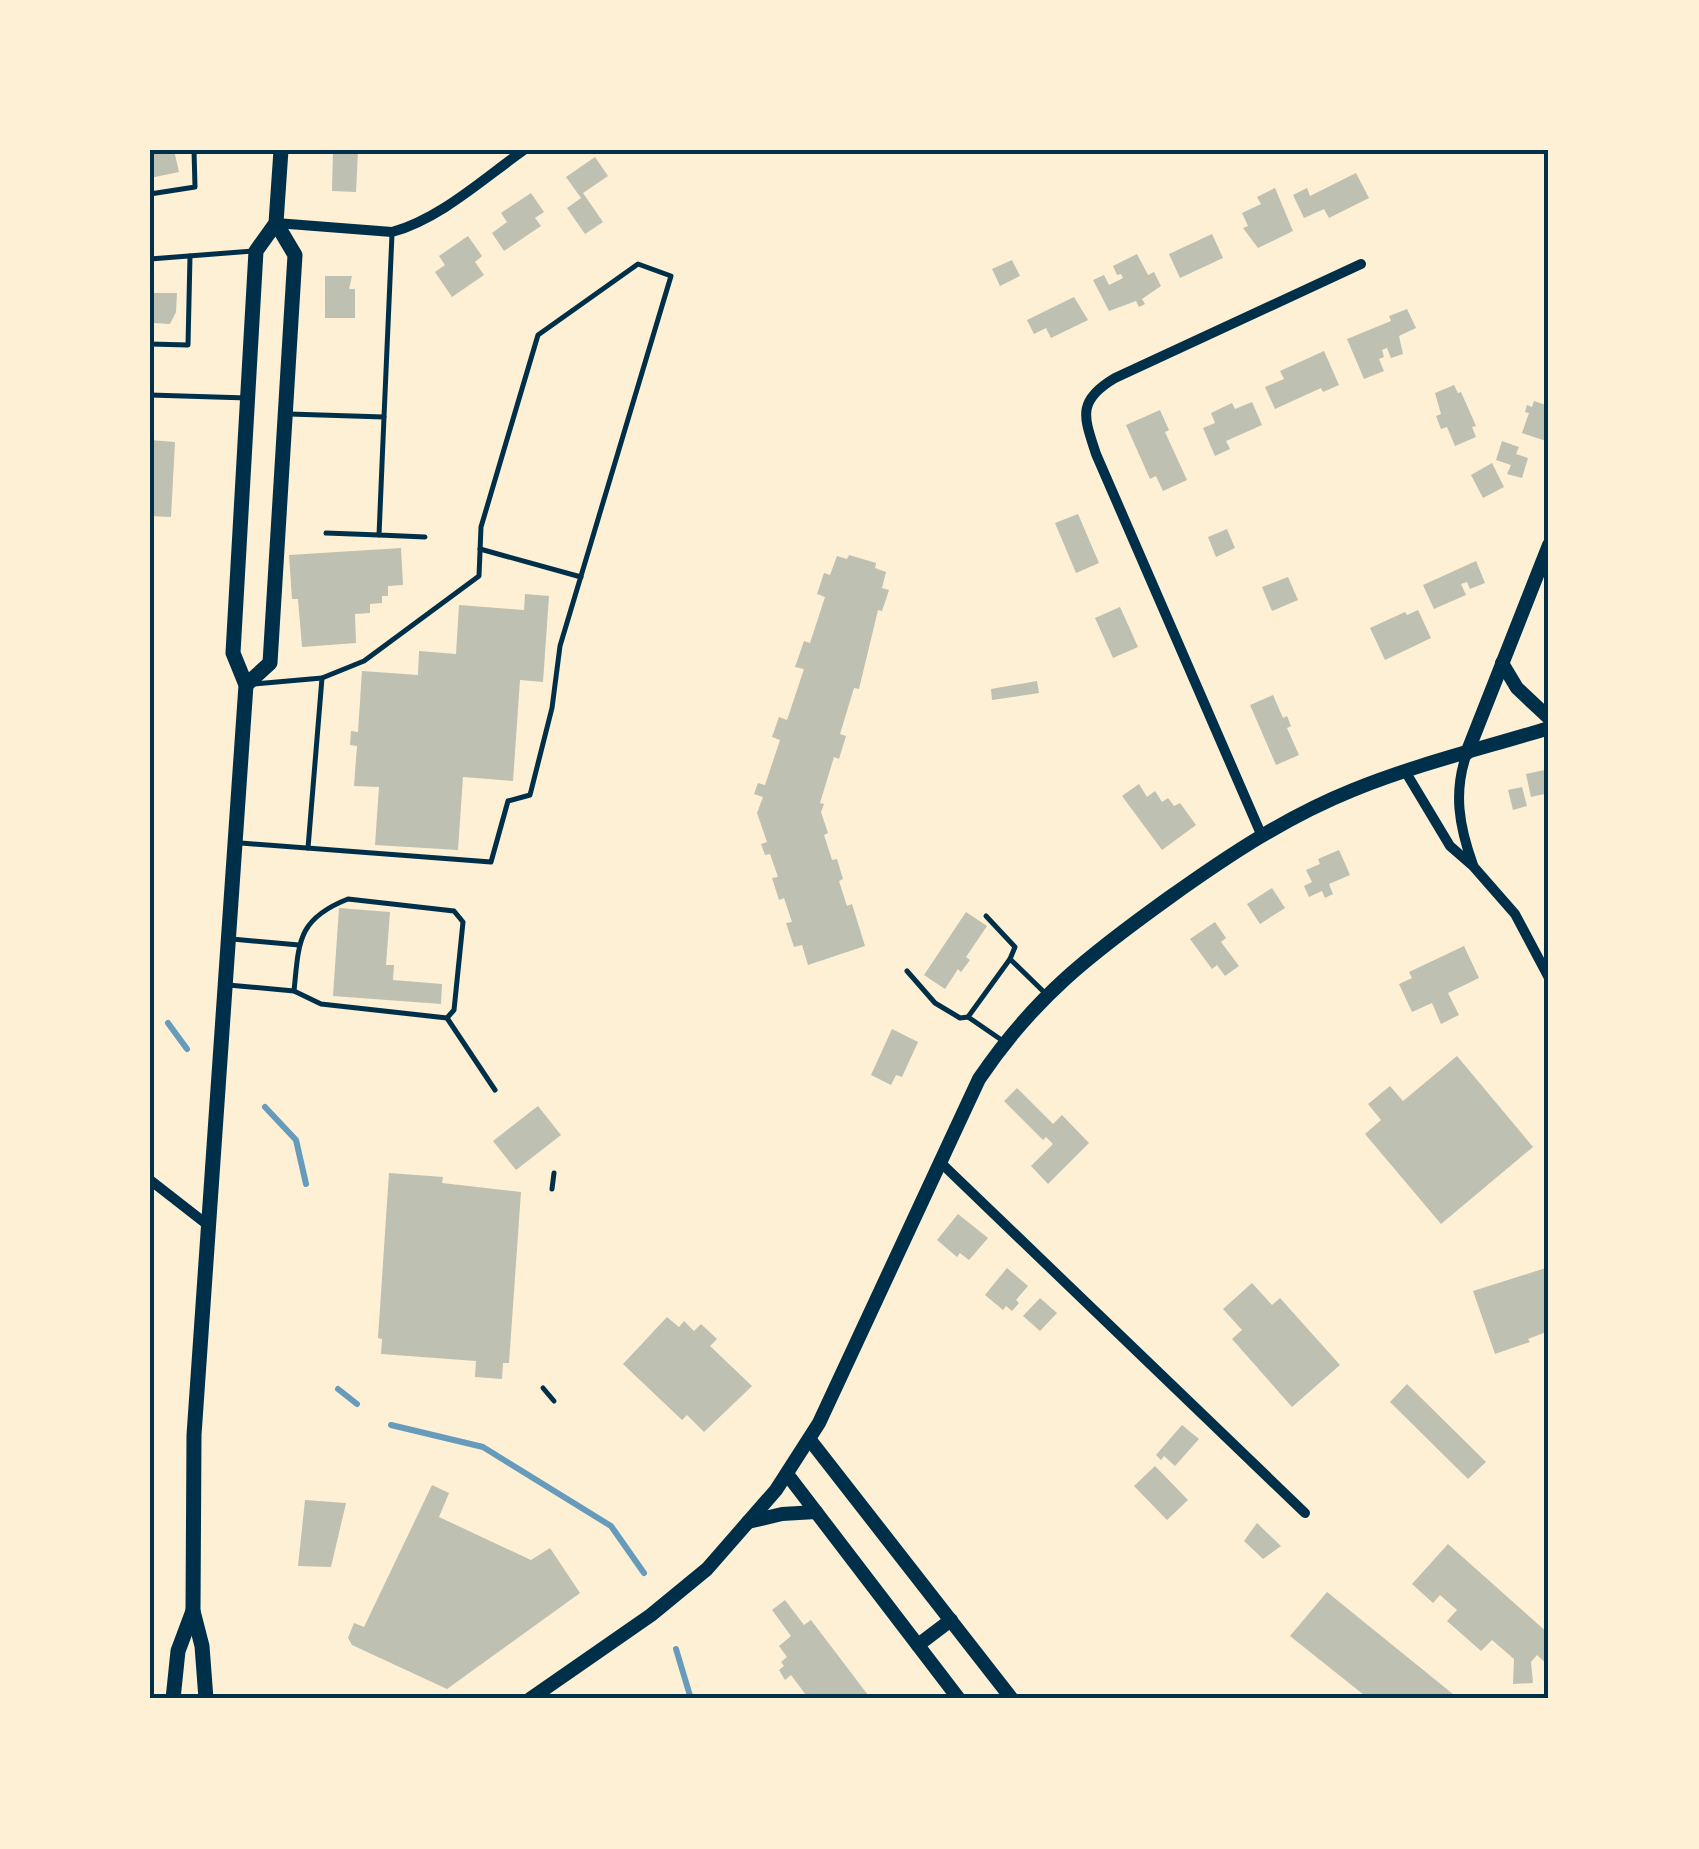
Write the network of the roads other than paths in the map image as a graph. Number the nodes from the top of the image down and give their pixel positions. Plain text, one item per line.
1 (194, 150) edge
2 (281, 150) edge
3 (524, 150) edge
4 (150, 194) edge
5 (276, 223) junction
6 (392, 232) junction
7 (256, 251) junction
8 (190, 256) junction
9 (150, 259) edge
10 (1361, 264) dead end
11 (150, 344) edge
12 (150, 395) edge
13 (248, 398) junction
14 (286, 414) junction
15 (384, 418) junction
16 (326, 533) dead end
17 (379, 535) junction
18 (425, 537) dead end
19 (1549, 546) edge
20 (480, 548) junction
21 (580, 578) junction
22 (1502, 663) junction
23 (322, 678) junction
24 (246, 685) junction
25 (1549, 718) edge
26 (1549, 728) edge
27 (1466, 753) junction
28 (1406, 771) junction
29 (1261, 834) junction
30 (235, 842) junction
31 (308, 848) junction
32 (1473, 866) junction
33 (986, 916) dead end
34 (228, 939) junction
35 (299, 945) junction
36 (1010, 959) junction
37 (907, 971) dead end
38 (1549, 978) edge
39 (225, 985) junction
40 (294, 990) junction
41 (1046, 994) junction
42 (968, 1017) junction
43 (448, 1018) junction
44 (1004, 1042) junction
45 (496, 1090) dead end
46 (939, 1160) junction
47 (554, 1173) dead end
48 (150, 1180) edge
49 (552, 1189) dead end
50 (209, 1226) junction
51 (543, 1388) dead end
52 (554, 1401) dead end
53 (810, 1440) junction
54 (787, 1474) junction
55 (816, 1512) junction
56 (1305, 1513) dead end
57 (748, 1522) junction
58 (192, 1611) junction
59 (951, 1620) junction
60 (918, 1645) junction
61 (174, 1699) edge
62 (206, 1699) edge
63 (530, 1699) edge
64 (959, 1699) edge
65 (1012, 1699) edge

1 - 4 lane
2 - 5 highway
3 - 6 street
5 - 6 street
5 - 7 highway
5 - 14 highway
6 - 15 lane
7 - 8 lane
7 - 13 highway
8 - 9 lane
8 - 11 lane
10 - 29 street
12 - 13 lane
13 - 24 highway
14 - 15 lane
14 - 24 highway
15 - 17 lane
16 - 17 lane
17 - 18 lane
19 - 22 main road
20 - 21 lane
20 - 21 lane
20 - 23 lane
21 - 31 lane
22 - 25 main road
22 - 27 main road
23 - 24 lane
23 - 31 lane
24 - 30 highway
26 - 27 main road
27 - 28 main road
27 - 32 street
28 - 29 main road
28 - 32 street
29 - 41 main road
30 - 31 lane
30 - 34 highway
32 - 38 street
33 - 36 lane
34 - 35 lane
34 - 39 highway
35 - 40 lane
35 - 43 lane
36 - 41 lane
36 - 42 lane
37 - 42 lane
39 - 40 lane
39 - 50 highway
40 - 43 lane
41 - 44 main road
42 - 44 lane
43 - 45 lane
44 - 46 main road
46 - 53 main road
46 - 56 street
47 - 49 lane
48 - 50 street
50 - 58 highway
51 - 52 lane
53 - 54 main road
53 - 59 main road
54 - 55 main road
54 - 57 main road
55 - 57 main road
55 - 60 main road
57 - 63 main road
58 - 61 highway
58 - 62 highway
59 - 60 main road
59 - 65 main road
60 - 64 main road

